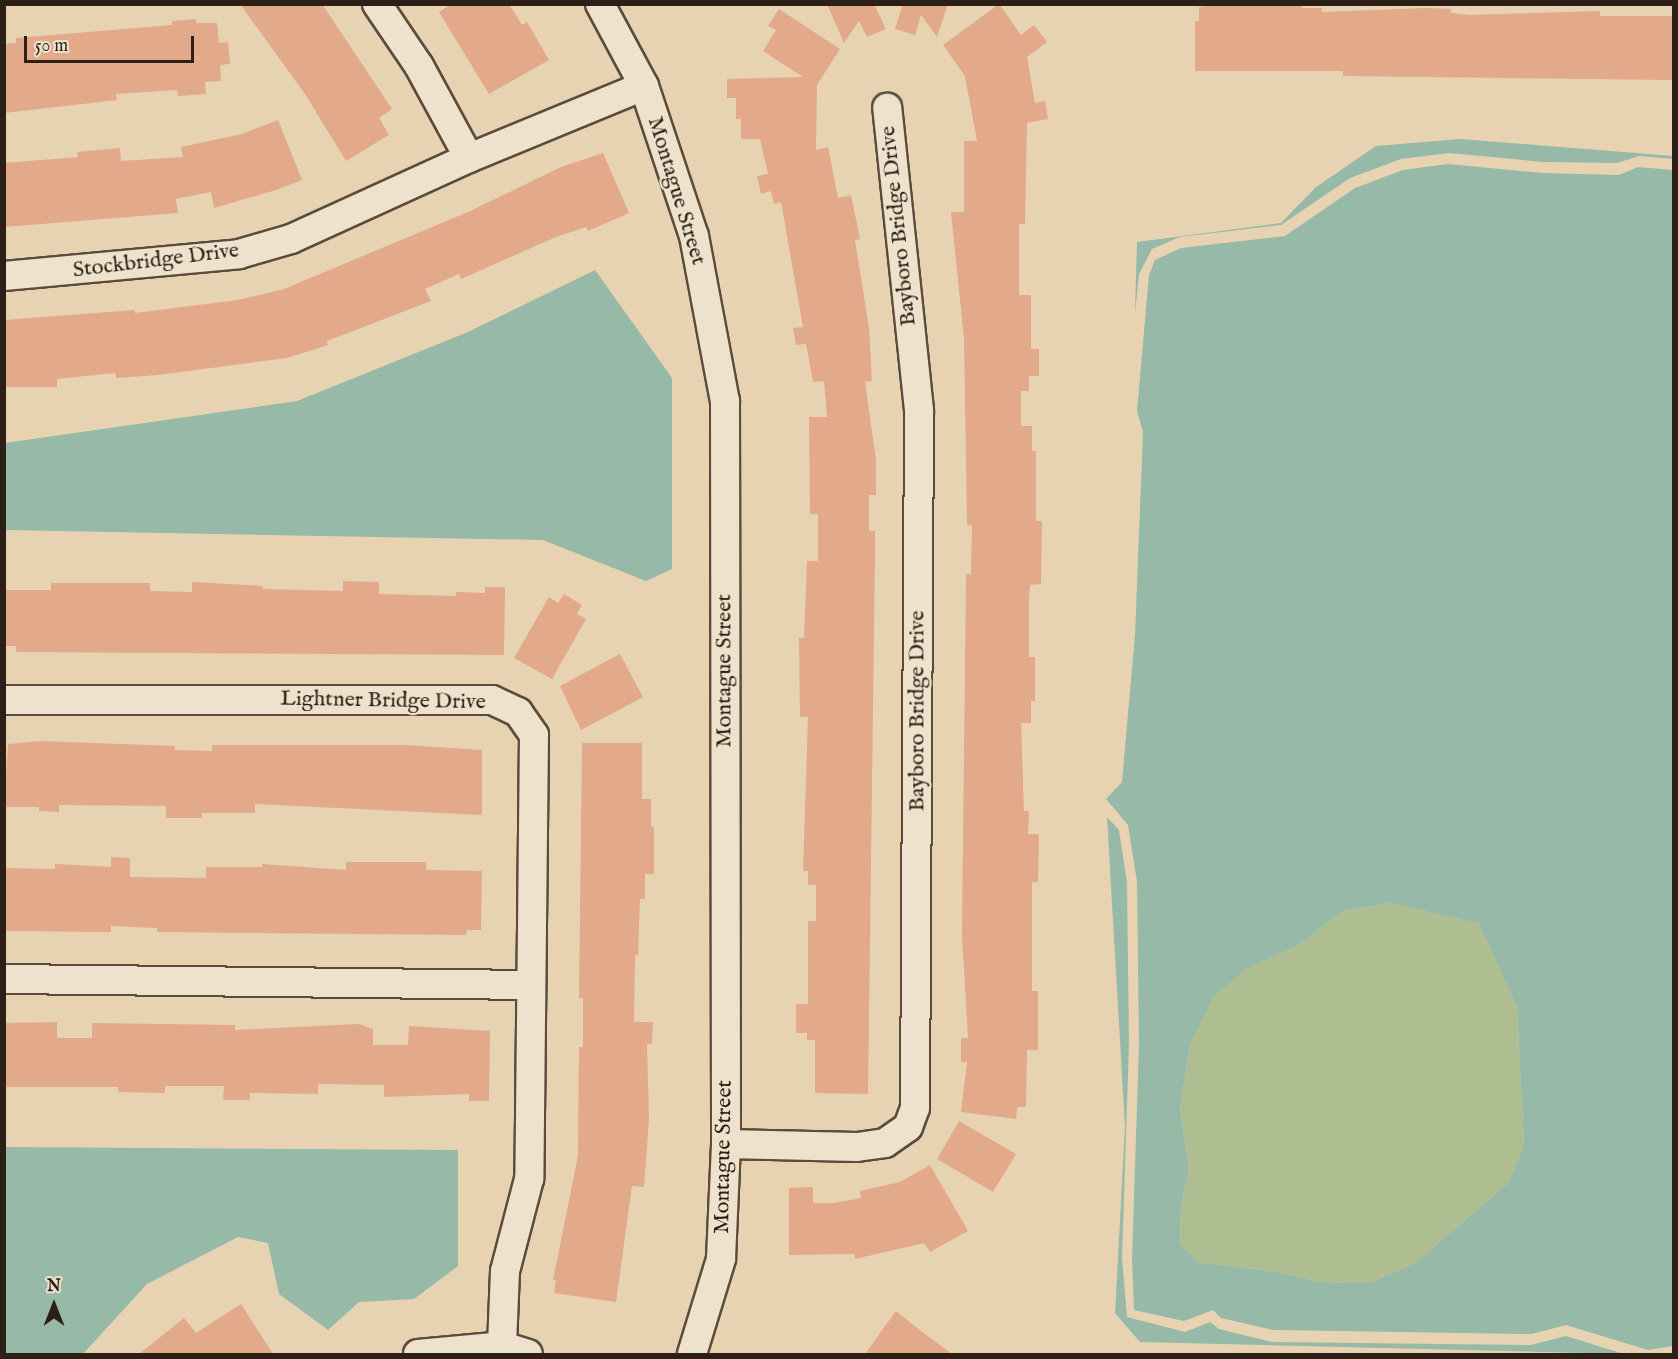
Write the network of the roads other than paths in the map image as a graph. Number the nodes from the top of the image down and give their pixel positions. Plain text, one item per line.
1 (376, 4) edge
2 (600, 4) edge
3 (644, 86) junction
4 (887, 108) dead end
5 (469, 158) junction
6 (4, 276) edge
7 (4, 700) edge
8 (4, 979) edge
9 (529, 985) junction
10 (726, 1144) junction
11 (502, 1346) junction
12 (418, 1354) edge
13 (528, 1354) edge
14 (692, 1354) edge

1 - 5 street
2 - 3 street, Montague Street
3 - 5 street, Stockbridge Drive
3 - 10 street, Montague Street
4 - 10 street, Bayboro Bridge Drive
5 - 6 street, Stockbridge Drive
7 - 9 street, Lightner Bridge Drive
8 - 9 street
9 - 11 street, Lightner Bridge Drive
10 - 14 street, Montague Street
11 - 12 street
11 - 13 street

